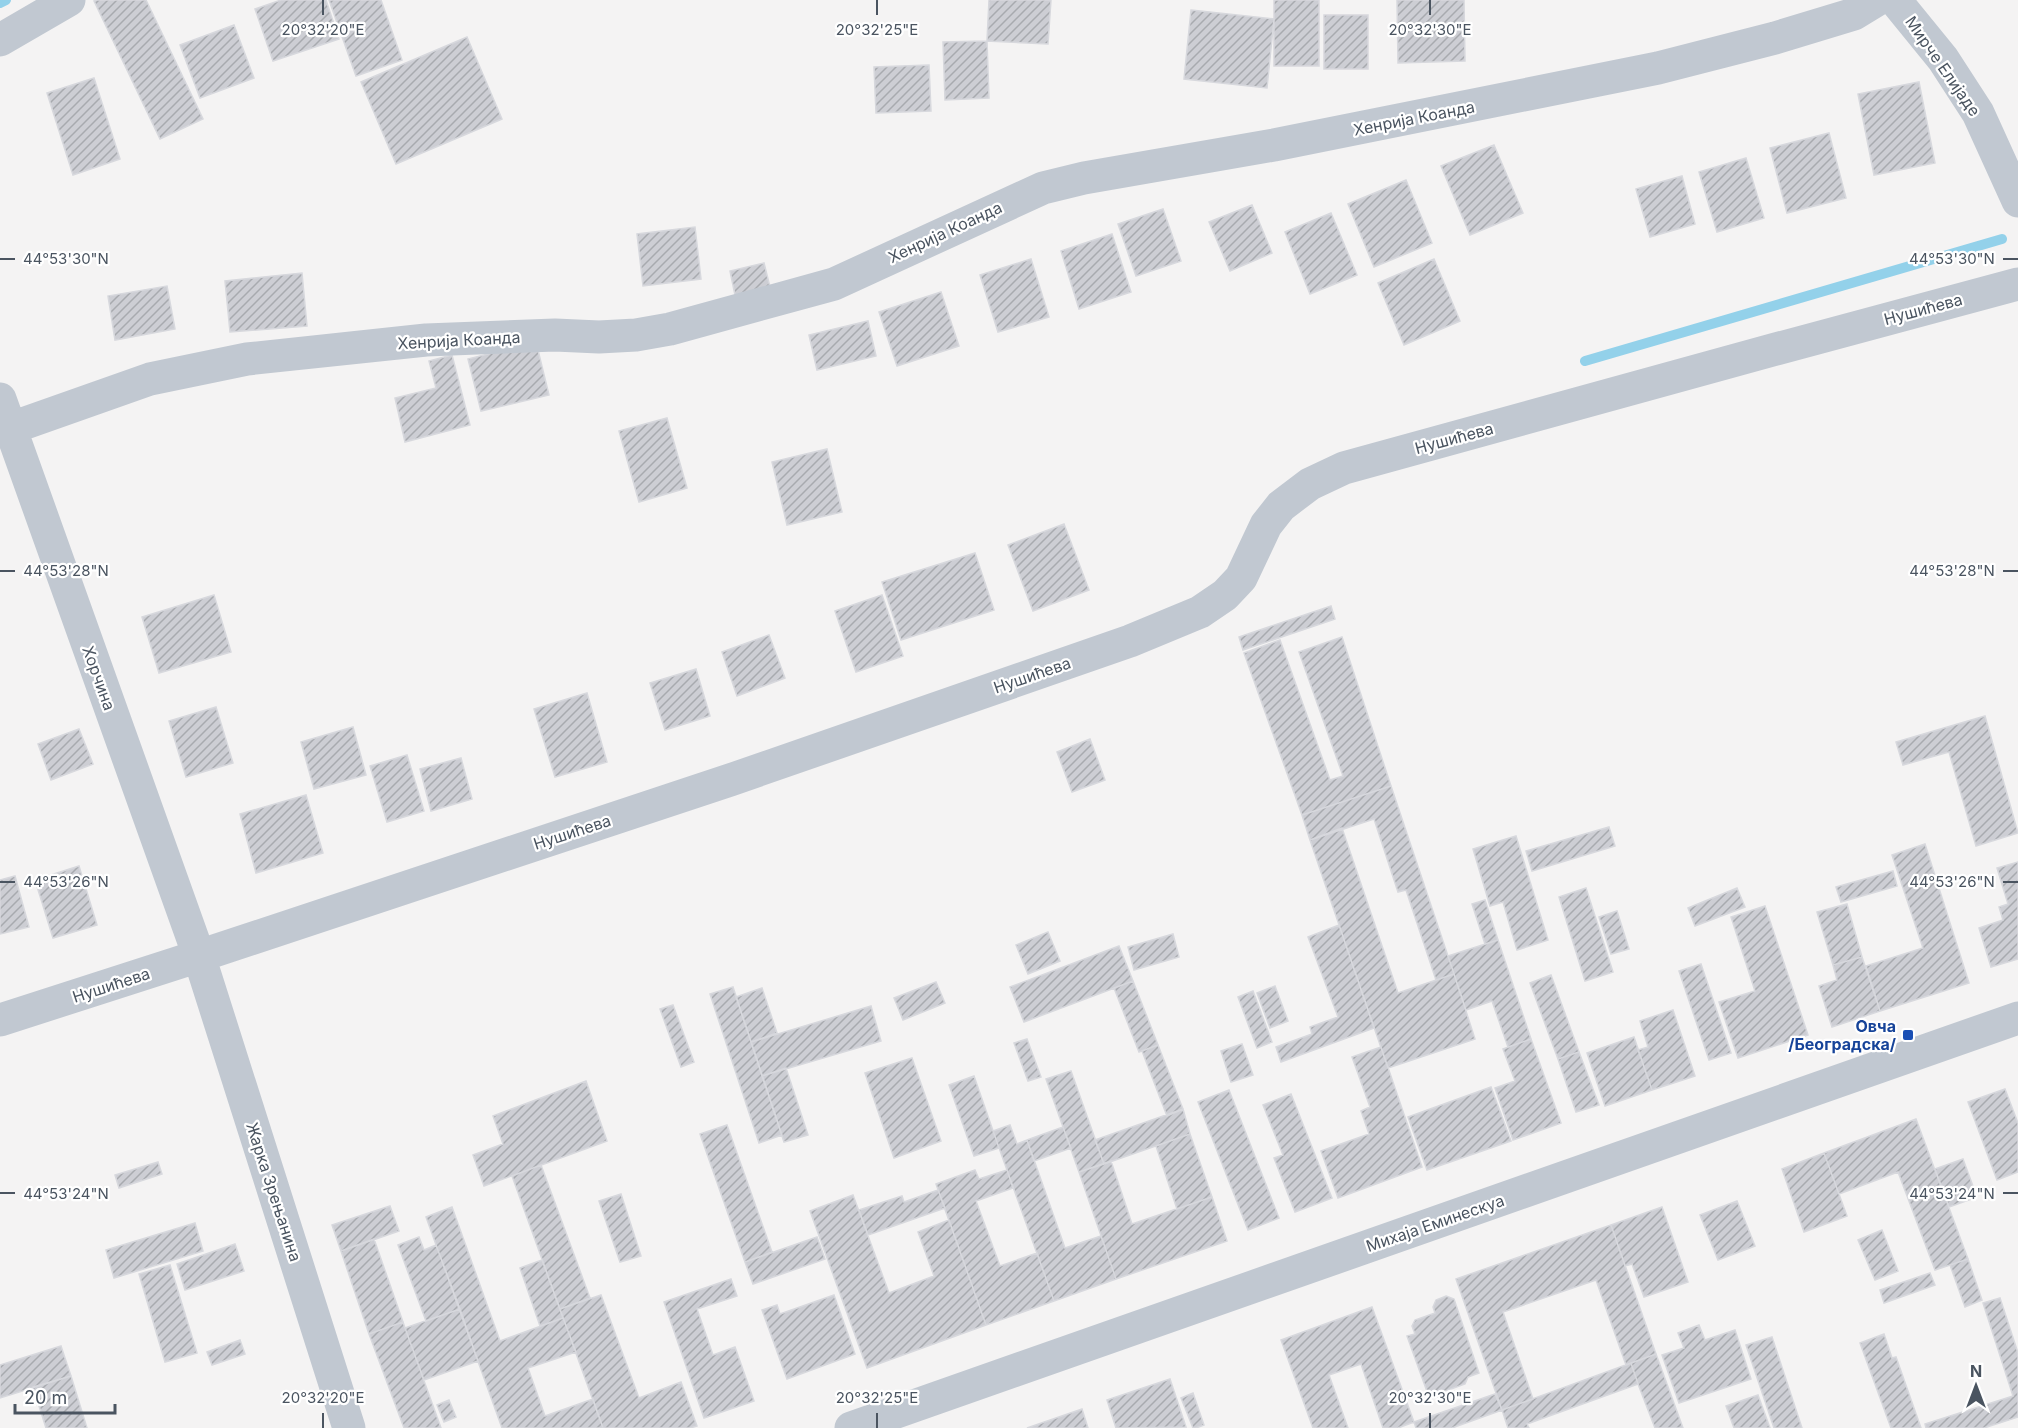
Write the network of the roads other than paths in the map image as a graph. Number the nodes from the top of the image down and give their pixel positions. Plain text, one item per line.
1 (69, 0) edge
2 (1877, 0) edge
3 (1894, 0) edge
4 (0, 40) edge
5 (2018, 201) edge
6 (2018, 284) edge
7 (3, 420) edge
8 (199, 956) junction
9 (2018, 1018) edge
10 (0, 1020) edge
11 (349, 1428) edge
12 (851, 1428) edge

1 - 4 street
2 - 7 street, Хенрија Коанда
3 - 5 street, Мирче Елијаде
6 - 8 street, Нушићева
7 - 8 street, Хорчина
8 - 10 street, Нушићева
8 - 11 street, Жарка Зрењанина
9 - 12 street, Михаја Еминескуа

